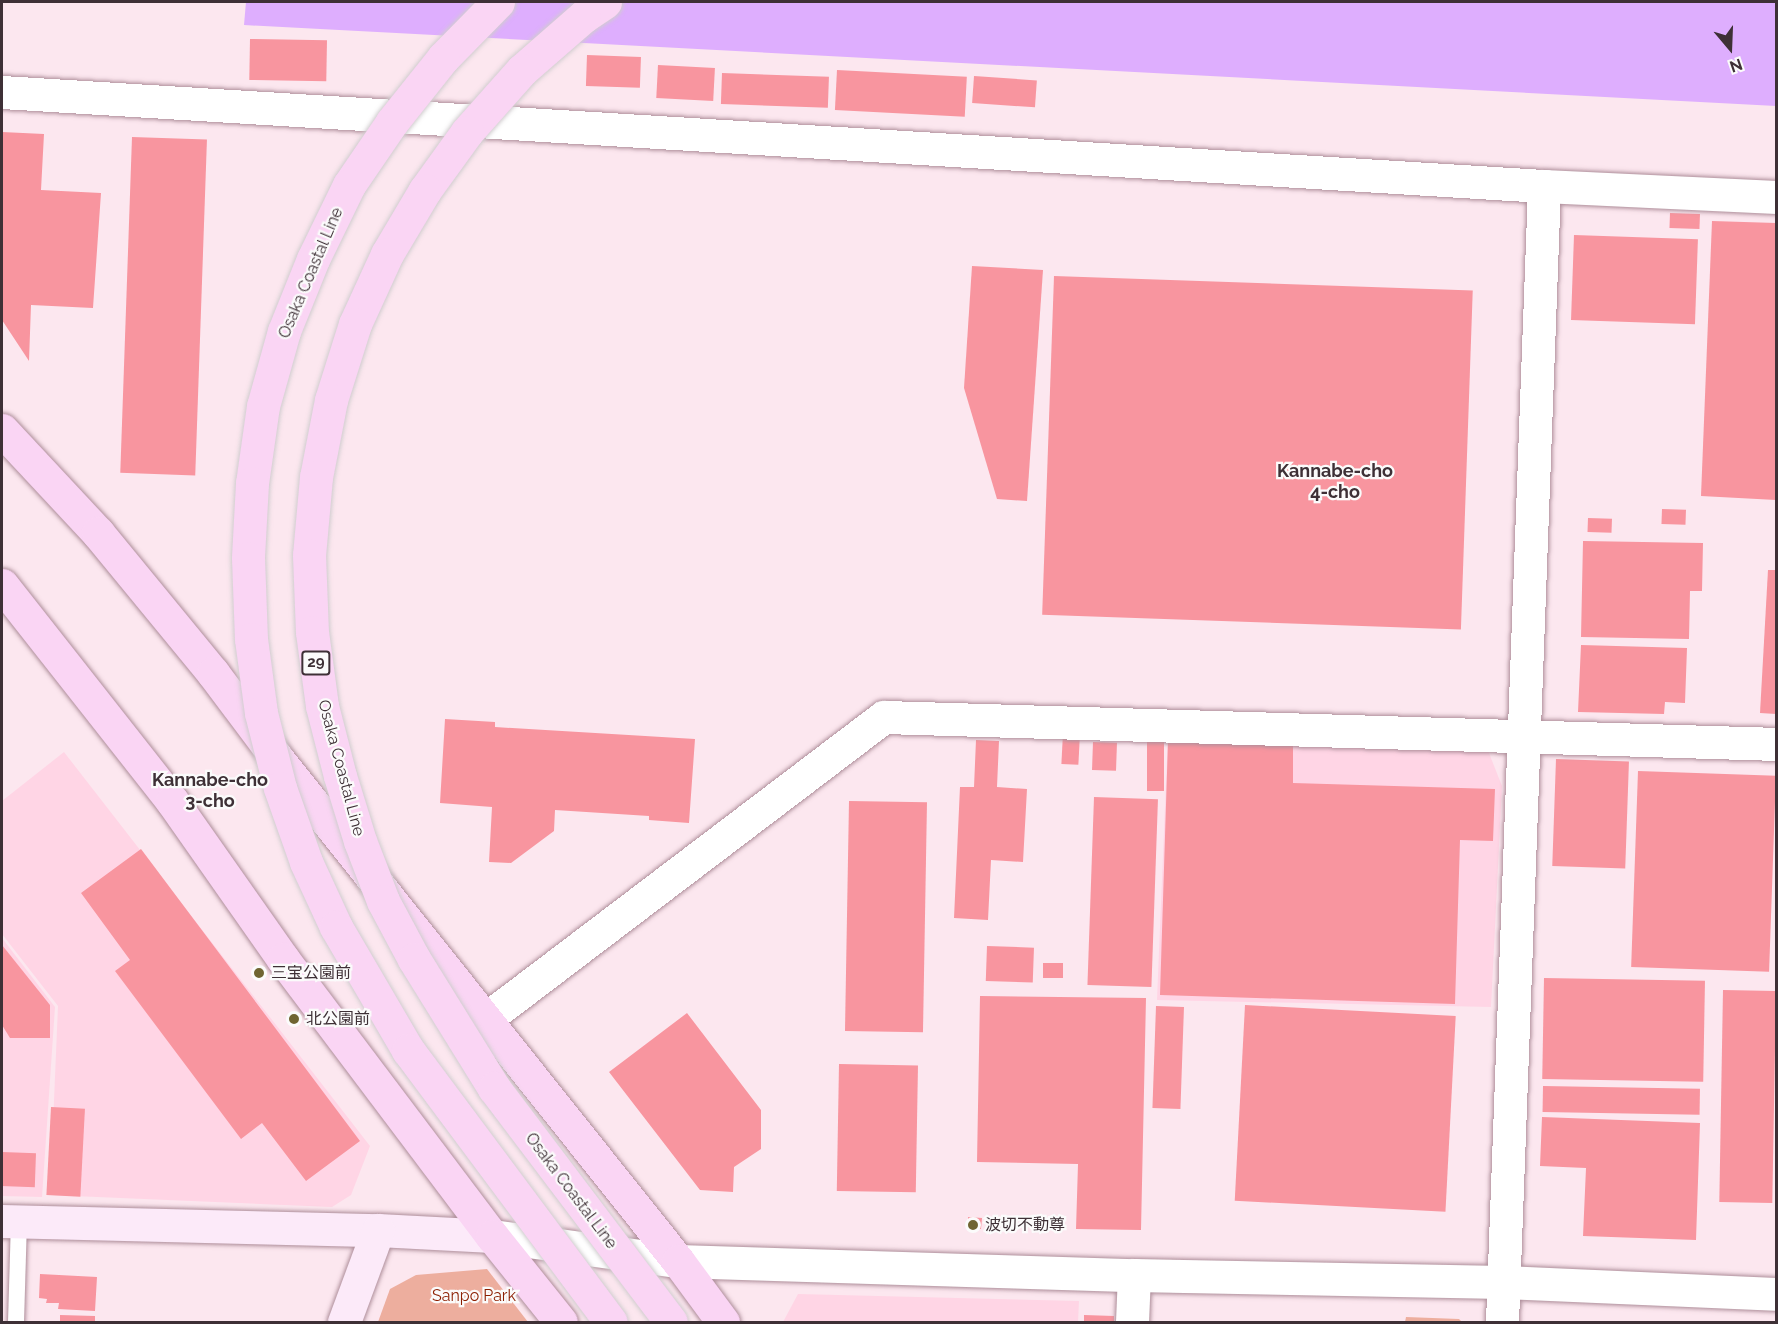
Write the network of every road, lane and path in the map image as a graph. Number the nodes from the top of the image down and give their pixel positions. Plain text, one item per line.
1 (498, 2) edge
2 (605, 2) edge
3 (2, 92) edge
4 (1544, 186) junction
5 (1776, 197) edge
6 (2, 430) edge
7 (2, 585) edge
8 (1523, 736) junction
9 (1776, 744) edge
10 (487, 1018) junction
11 (10, 1221) edge
12 (378, 1230) junction
13 (492, 1236) junction
14 (678, 1261) junction
15 (1134, 1275) junction
16 (1503, 1282) junction
17 (1776, 1294) edge
18 (16, 1323) edge
19 (344, 1323) edge
20 (561, 1323) edge
21 (611, 1323) edge
22 (671, 1323) edge
23 (723, 1323) edge
24 (1132, 1323) edge
25 (1502, 1323) edge

1 - 21 main road, Osaka Coastal Line, bridge
2 - 22 main road, Osaka Coastal Line / 29, bridge
3 - 4 street
4 - 5 street
4 - 8 street
6 - 10 main road
7 - 13 main road
8 - 9 street
8 - 10 street
8 - 16 street
10 - 14 main road
11 - 12 street
11 - 18 lane
12 - 13 street
12 - 19 street
13 - 14 street
13 - 20 main road
14 - 15 street
14 - 23 main road
15 - 16 street
15 - 24 street
16 - 17 street
16 - 25 street

